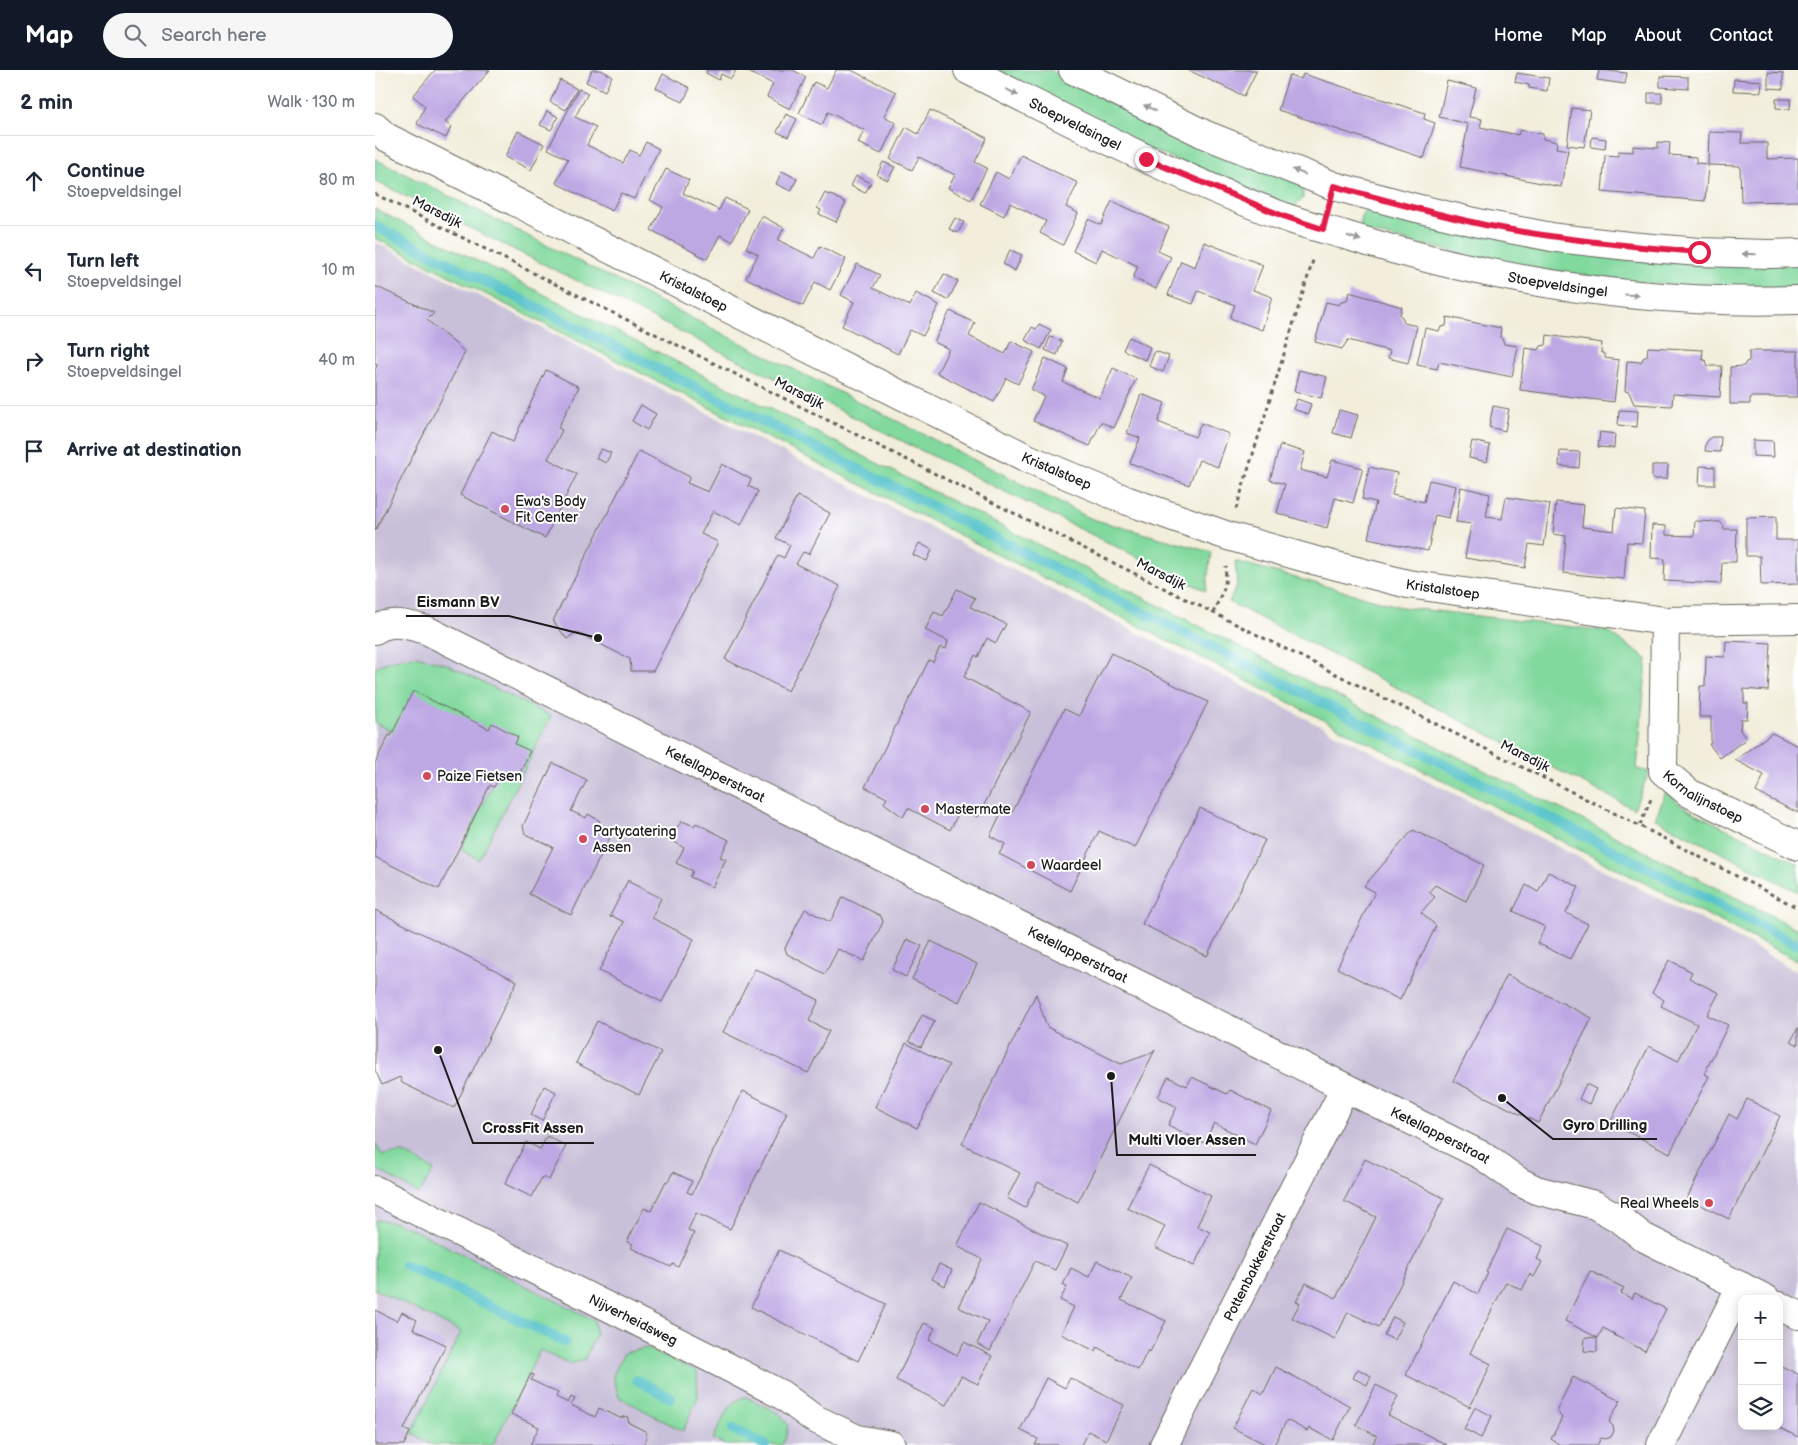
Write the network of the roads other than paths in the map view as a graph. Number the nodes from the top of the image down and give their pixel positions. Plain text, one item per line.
1 (968, 70) edge
2 (1073, 70) edge
3 (375, 127) edge
4 (1334, 186) junction
5 (1323, 229) junction
6 (1798, 253) edge
7 (1798, 300) edge
8 (1798, 619) edge
9 (1665, 621) junction
10 (378, 622) edge
11 (1798, 846) edge
12 (1345, 1088) junction
13 (375, 1190) edge
14 (1741, 1286) junction
15 (1758, 1295) edge
16 (1783, 1308) edge
17 (1798, 1315) edge
18 (891, 1445) edge
19 (1164, 1445) edge
20 (1661, 1445) edge

1 -> 5 street, Stoepveldsingel
4 -> 2 street
3 - 9 street, Kristalstoep
4 - 5 street
6 -> 4 street
5 -> 7 street, Stoepveldsingel
8 - 9 street, Kristalstoep
9 - 11 street, Kornalijnstoep
10 - 12 street, Ketellapperstraat
12 - 14 street, Ketellapperstraat
12 - 19 street, Pottenbakkerstraat
13 - 18 street, Nijverheidsweg
14 - 15 street, Ketellapperstraat
14 - 20 street
16 - 17 street

